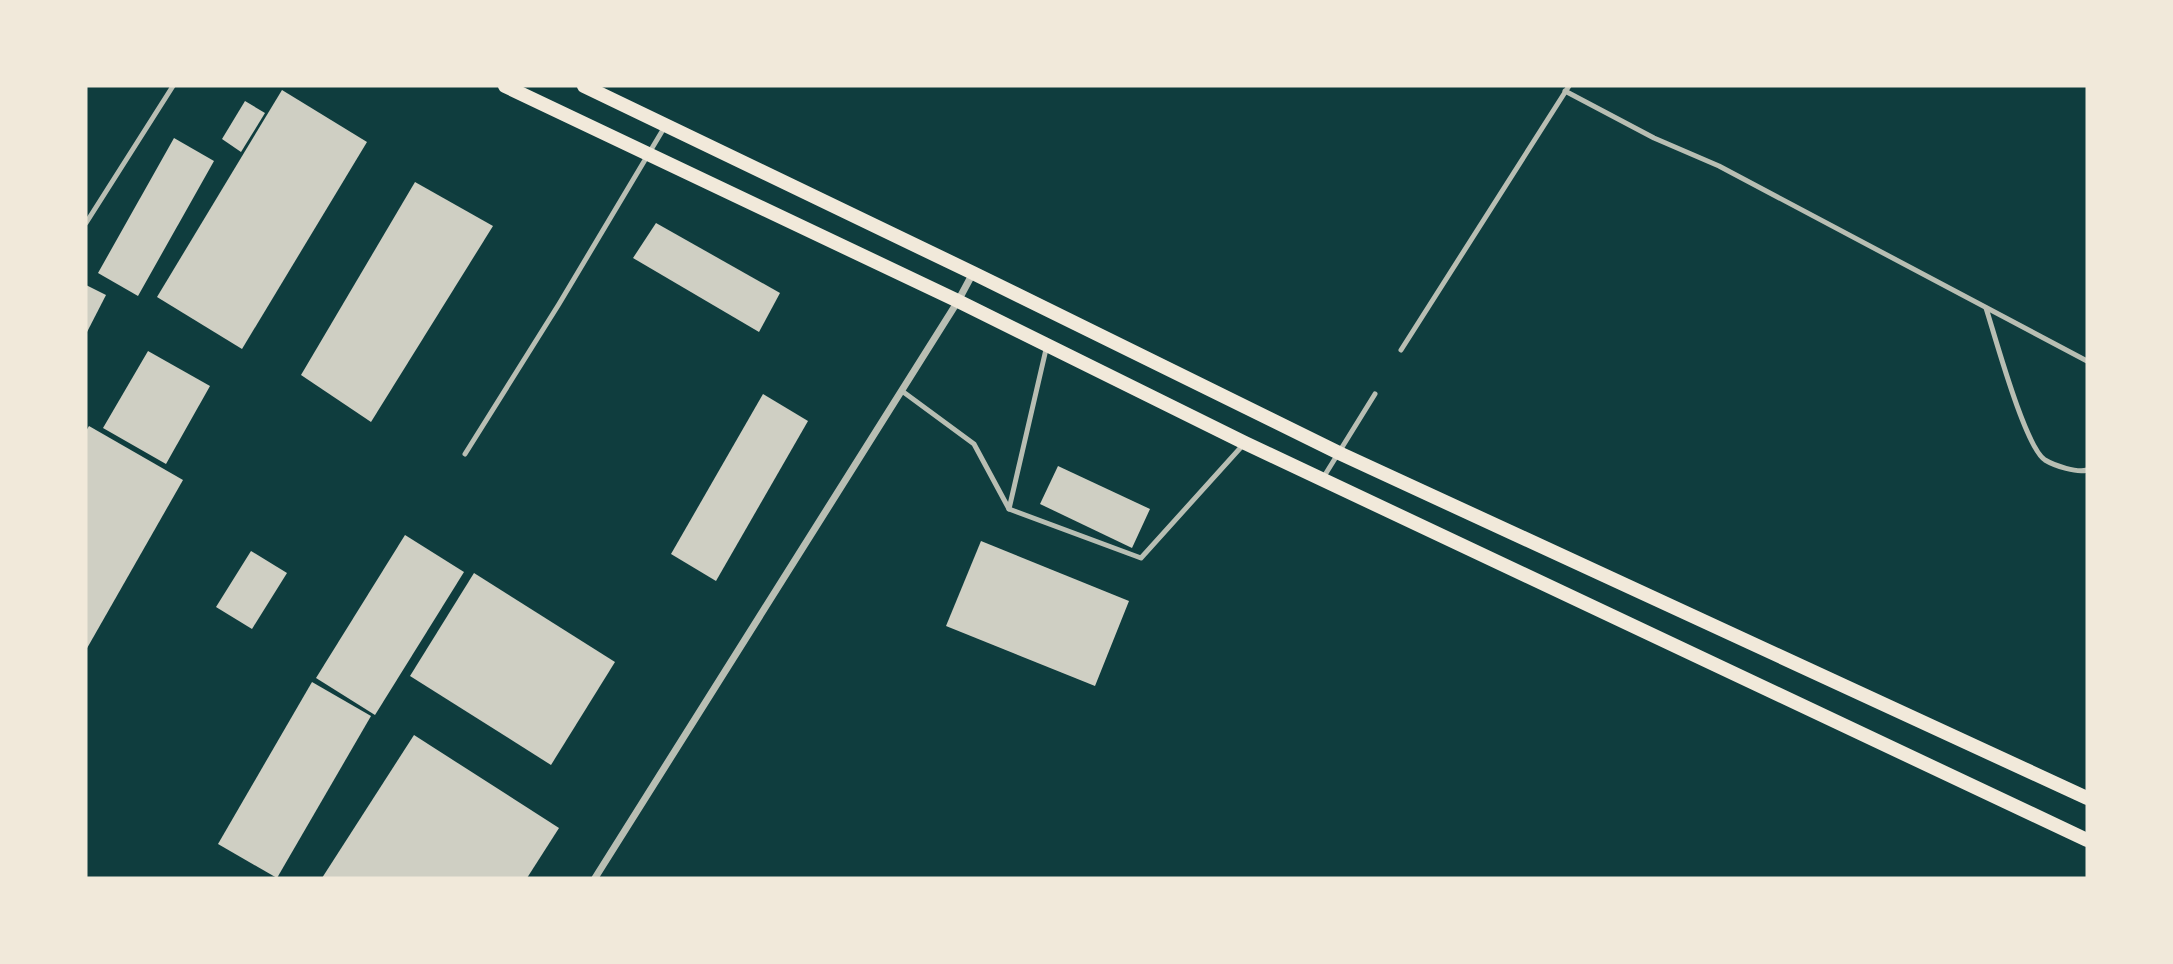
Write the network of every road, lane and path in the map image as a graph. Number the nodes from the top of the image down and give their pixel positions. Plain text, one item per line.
1 (173, 86) edge
2 (505, 86) edge
3 (584, 86) edge
4 (1567, 88) edge
5 (665, 125) junction
6 (648, 153) junction
7 (86, 223) edge
8 (973, 273) junction
9 (958, 301) junction
10 (1986, 308) junction
11 (1048, 345) junction
12 (1401, 350) dead end
13 (2087, 361) edge
14 (902, 391) junction
15 (1375, 394) dead end
16 (1245, 443) junction
17 (1339, 453) junction
18 (465, 454) dead end
19 (2087, 470) edge
20 (1322, 479) junction
21 (1009, 509) junction
22 (2087, 798) edge
23 (2087, 840) edge
24 (594, 878) edge

1 - 7 lane
2 - 6 main road
3 - 5 main road
4 - 10 lane
4 - 12 lane
5 - 6 lane
5 - 8 main road
6 - 9 main road
6 - 18 lane
8 - 9 street
8 - 17 main road
9 - 11 main road
9 - 14 street
10 - 13 lane
10 - 19 lane
11 - 16 main road
11 - 21 lane
14 - 21 lane
14 - 24 street
15 - 17 lane
16 - 20 main road
16 - 21 lane
17 - 20 lane
17 - 22 main road
20 - 23 main road

